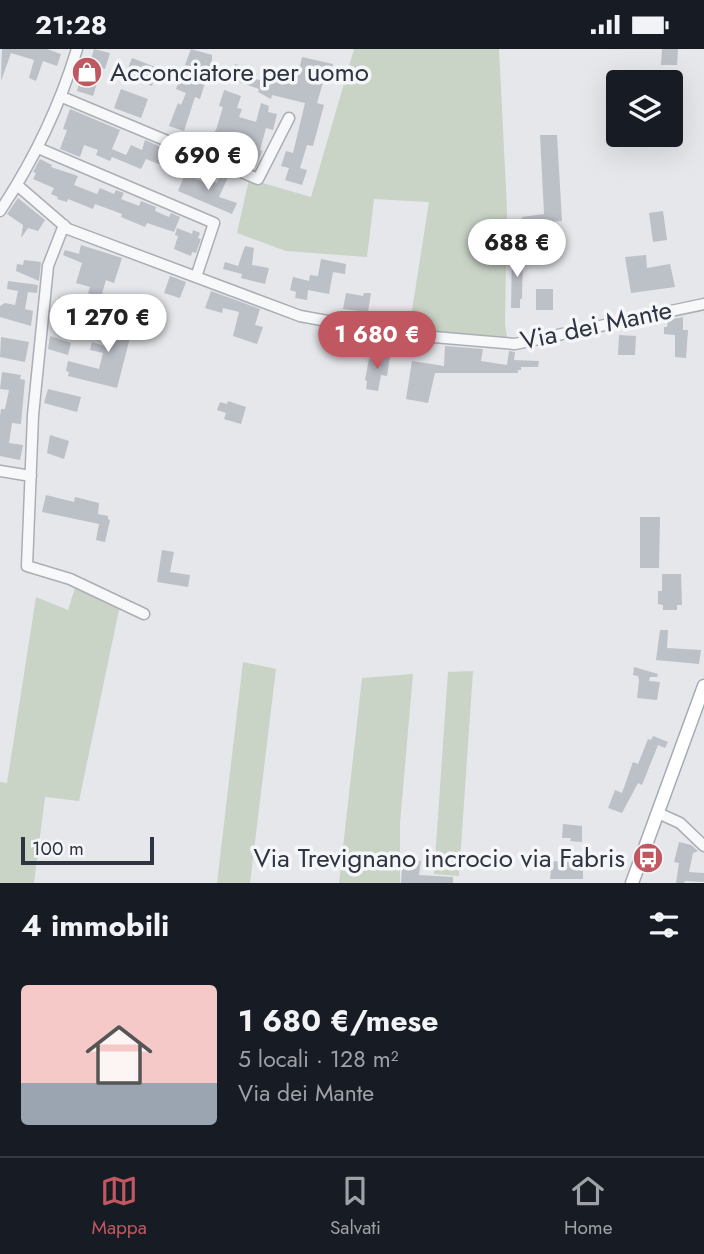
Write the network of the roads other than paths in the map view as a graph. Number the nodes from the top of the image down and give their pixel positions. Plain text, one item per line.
1 (74, 50) edge
2 (62, 97) junction
3 (289, 118) dead end
4 (38, 148) junction
5 (17, 185) junction
6 (0, 211) edge
7 (64, 225) junction
8 (197, 277) junction
9 (704, 304) edge
10 (0, 471) edge
11 (31, 476) junction
12 (144, 614) dead end
13 (704, 686) edge
14 (658, 813) junction
15 (704, 846) edge
16 (632, 883) edge

1 - 2 street
2 - 3 street
2 - 4 street
4 - 5 street
4 - 8 street
5 - 6 street
5 - 7 street, Via dei Mante
7 - 8 street, Via dei Mante
7 - 11 street
8 - 9 street, Via dei Mante
10 - 11 street
11 - 12 street
13 - 14 main road
14 - 15 street
14 - 16 main road

